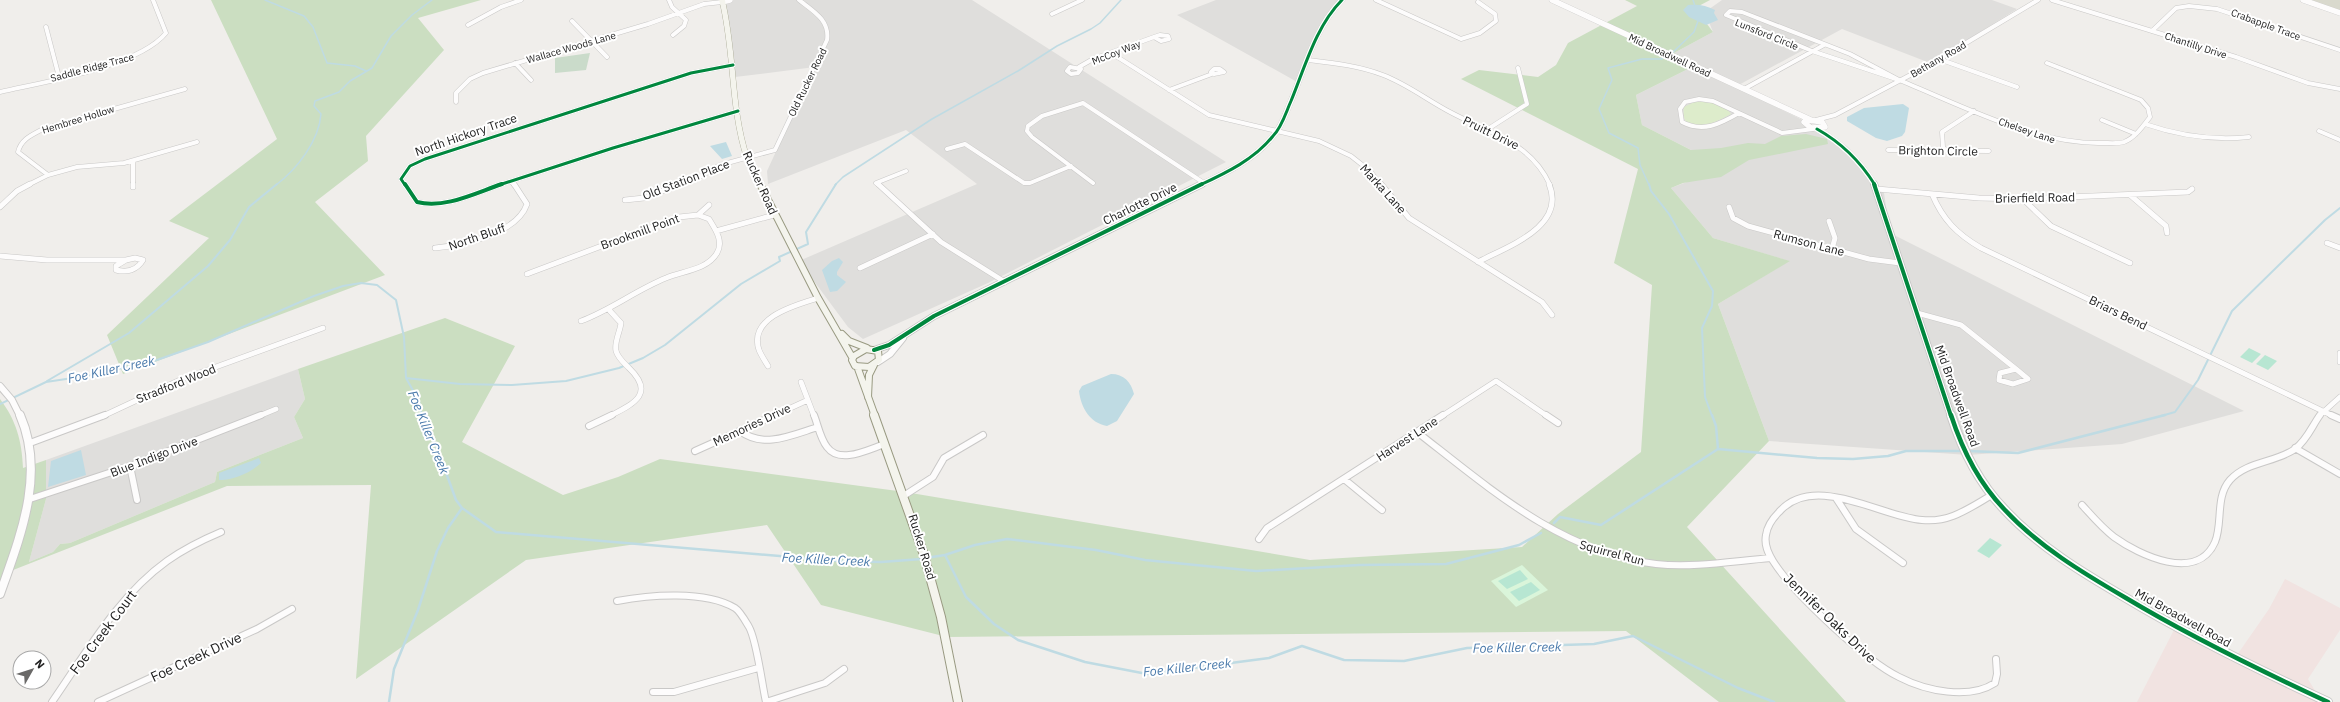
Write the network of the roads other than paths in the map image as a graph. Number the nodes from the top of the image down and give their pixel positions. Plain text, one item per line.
1 (153, 0) edge
2 (521, 0) edge
3 (669, 0) edge
4 (730, 0) edge
5 (799, 0) edge
6 (1082, 0) edge
7 (1342, 0) edge
8 (1376, 0) edge
9 (1552, 0) edge
10 (2038, 0) edge
11 (2052, 0) edge
12 (2303, 0) edge
13 (722, 1) edge
14 (2313, 1) edge
15 (1478, 2) dead end
16 (678, 12) junction
17 (2340, 13) edge
18 (1052, 14) dead end
19 (572, 21) dead end
20 (468, 25) dead end
21 (46, 27) dead end
22 (2152, 31) junction
23 (673, 34) dead end
24 (1154, 37) dead end
25 (591, 41) junction
26 (1824, 45) junction
27 (2340, 50) edge
28 (1812, 52) junction
29 (1111, 53) junction
30 (607, 57) dead end
31 (1939, 59) junction
32 (1309, 60) junction
33 (515, 63) junction
34 (2047, 63) dead end
35 (733, 65) junction
36 (1079, 67) dead end
37 (1518, 68) dead end
38 (1212, 74) dead end
39 (58, 77) junction
40 (530, 80) dead end
41 (1900, 80) junction
42 (2017, 87) dead end
43 (185, 89) dead end
44 (2340, 89) edge
45 (1169, 90) junction
46 (1744, 90) junction
47 (0, 92) edge
48 (456, 102) dead end
49 (1787, 110) junction
50 (1974, 110) junction
51 (738, 112) junction
52 (1739, 113) junction
53 (1835, 115) junction
54 (1814, 120) junction
55 (2102, 120) dead end
56 (2145, 124) junction
57 (1804, 126) junction
58 (1824, 126) junction
59 (1488, 129) junction
60 (1815, 129) junction
61 (1277, 131) junction
62 (2319, 131) dead end
63 (2136, 134) junction
64 (2249, 137) dead end
65 (1836, 140) junction
66 (2340, 140) edge
67 (197, 142) dead end
68 (947, 149) dead end
69 (775, 150) joint
70 (1888, 150) dead end
71 (1947, 152) junction
72 (1989, 152) dead end
73 (747, 159) junction
74 (133, 161) junction
75 (1071, 166) junction
76 (906, 171) dead end
77 (48, 175) junction
78 (512, 182) junction
79 (1093, 183) dead end
80 (1204, 183) junction
81 (133, 187) dead end
82 (1877, 189) junction
83 (2192, 189) dead end
84 (1932, 194) junction
85 (2130, 195) junction
86 (2023, 199) junction
87 (625, 200) dead end
88 (709, 205) dead end
89 (0, 207) edge
90 (1729, 207) dead end
91 (698, 215) junction
92 (774, 215) junction
93 (1829, 220) dead end
94 (716, 231) junction
95 (2167, 233) dead end
96 (933, 234) junction
97 (2327, 243) dead end
98 (435, 248) dead end
99 (2340, 248) edge
100 (1832, 249) junction
101 (0, 256) edge
102 (126, 260) junction
103 (1478, 262) junction
104 (1900, 263) junction
105 (2130, 263) dead end
106 (860, 268) dead end
107 (527, 274) dead end
108 (1005, 282) junction
109 (818, 298) junction
110 (610, 311) junction
111 (1917, 313) junction
112 (1552, 315) dead end
113 (581, 321) dead end
114 (323, 328) dead end
115 (836, 329) junction
116 (905, 335) junction
117 (872, 349) junction
118 (2340, 353) edge
119 (852, 357) junction
120 (2340, 362) edge
121 (876, 363) junction
122 (768, 366) dead end
123 (857, 366) junction
124 (2016, 369) junction
125 (801, 382) dead end
126 (2, 388) edge
127 (2340, 397) edge
128 (868, 398) junction
129 (808, 400) junction
130 (276, 409) dead end
131 (2322, 411) junction
132 (2340, 419) edge
133 (1558, 423) dead end
134 (589, 426) dead end
135 (818, 427) junction
136 (740, 431) junction
137 (1417, 432) junction
138 (983, 435) dead end
139 (30, 443) junction
140 (885, 444) junction
141 (2295, 448) junction
142 (696, 451) dead end
143 (130, 466) junction
144 (2340, 474) edge
145 (1344, 479) junction
146 (905, 495) junction
147 (1992, 495) junction
148 (1836, 498) junction
149 (30, 499) junction
150 (137, 500) dead end
151 (2082, 505) dead end
152 (1382, 510) dead end
153 (221, 532) dead end
154 (1259, 539) dead end
155 (1771, 558) junction
156 (1903, 563) dead end
157 (0, 594) edge
158 (618, 601) dead end
159 (292, 609) dead end
160 (1996, 659) dead end
161 (758, 668) junction
162 (844, 669) dead end
163 (653, 692) dead end
164 (52, 702) edge
165 (98, 702) edge
166 (766, 702) edge
167 (958, 702) edge
168 (2328, 702) edge

1 - 39 street, Saddle Ridge Trace
2 - 20 street
3 - 16 street
4 - 13 street
5 - 69 street, Old Rucker Road
6 - 18 street
7 - 32 street, Charlotte Drive
8 - 15 street
9 - 46 street, Mid Broadwell Road
10 - 31 street, Bethany Road
11 - 22 street, Chantilly Drive
12 - 14 street
13 - 16 street, Wallace Woods Lane
13 - 35 main road, Rucker Road
14 - 17 street
16 - 23 street
16 - 25 street, Wallace Woods Lane
19 - 25 street
21 - 39 street
22 - 27 street, Crabapple Trace
22 - 44 street, Chantilly Drive
24 - 29 street, McCoy Way
25 - 30 street
25 - 33 street, Wallace Woods Lane
26 - 28 street
26 - 28 street, Lunsford Circle
26 - 41 street, Lunsford Circle
28 - 41 street, Lunsford Circle
28 - 46 street
29 - 36 street, McCoy Way
29 - 45 street, Marka Lane
31 - 41 street, Bethany Road
31 - 42 street
32 - 59 street, Pruitt Drive
32 - 61 street, Charlotte Drive
33 - 40 street
33 - 48 street, Wallace Woods Lane
34 - 56 street
35 - 51 main road, Rucker Road
35 - 78 street, North Hickory Trace
37 - 59 street
38 - 45 street
39 - 47 street, Saddle Ridge Trace
41 - 50 street, Chelsey Lane
41 - 53 street, Bethany Road
43 - 77 street, Hembree Hollow
45 - 61 street, Marka Lane
46 - 49 street, Mid Broadwell Road
49 - 54 street, Mid Broadwell Road
49 - 57 street, Mid Broadwell Road
50 - 63 street, Chelsey Lane
50 - 71 street
51 - 73 main road, Rucker Road
51 - 78 street, North Hickory Trace
52 - 52 street
52 - 57 street
53 - 54 street, Bethany Road
53 - 58 street, Bethany Road
54 - 57 street
54 - 58 street, Mid Broadwell Road
55 - 63 street
56 - 63 street, Chelsey Lane
56 - 64 street
57 - 60 street, Mid Broadwell Road
58 - 60 street
58 - 65 street, Mid Broadwell Road
59 - 103 street, Pruitt Drive
60 - 65 street, Mid Broadwell Road
61 - 80 street, Charlotte Drive
61 - 103 street, Marka Lane
62 - 66 street
65 - 82 street, Mid Broadwell Road
67 - 74 street
68 - 75 street
69 - 73 street, Old Station Place
70 - 71 street, Brighton Circle
71 - 72 street, Brighton Circle
73 - 87 street, Old Station Place
73 - 92 main road, Rucker Road
74 - 77 street
74 - 81 street
75 - 79 street
75 - 80 street
76 - 96 street
77 - 89 street
78 - 98 street, North Bluff
80 - 108 street, Charlotte Drive
82 - 84 street, Brierfield Road
82 - 104 street, Mid Broadwell Road
83 - 85 street, Brierfield Road
84 - 86 street, Brierfield Road
84 - 131 street, Briars Bend
85 - 86 street, Brierfield Road
85 - 95 street
86 - 105 street
88 - 91 street
90 - 100 street, Rumson Lane
91 - 94 street
91 - 107 street, Brookmill Point
92 - 94 street
92 - 109 main road, Rucker Road
93 - 100 street
94 - 110 street
96 - 106 street
96 - 108 street
97 - 99 street
100 - 104 street, Rumson Lane
101 - 102 street
102 - 102 street
103 - 112 street, Marka Lane
104 - 111 street, Mid Broadwell Road
108 - 116 street, Charlotte Drive
109 - 115 main road, Rucker Road
109 - 122 street
110 - 113 street
110 - 134 street
111 - 124 street
111 - 147 street, Mid Broadwell Road
114 - 139 street, Stradford Wood
115 - 117 main road, Rucker Road
115 - 119 main road, Rucker Road
116 - 117 street, Charlotte Drive
116 - 121 street, Charlotte Drive
117 - 119 main road
117 - 121 main road
118 - 120 street
119 - 123 main road
121 - 123 main road
121 - 128 main road, Rucker Road
123 - 128 main road, Rucker Road
124 - 124 street
125 - 129 street
126 - 139 street
127 - 131 street
128 - 140 main road, Rucker Road
129 - 135 street
129 - 136 street, Memories Drive
130 - 143 street, Blue Indigo Drive
131 - 132 street, Briars Bend
131 - 141 street
133 - 137 street, Harvest Lane
135 - 136 street
135 - 140 street
136 - 142 street, Memories Drive
137 - 145 street, Harvest Lane
137 - 155 street, Squirrel Run
138 - 146 street
139 - 149 street
140 - 146 main road, Rucker Road
141 - 144 street
141 - 151 street
143 - 149 street, Blue Indigo Drive
143 - 150 street
145 - 152 street
145 - 154 street, Harvest Lane
146 - 167 main road, Rucker Road
147 - 148 street, Jennifer Oaks Drive
147 - 168 street, Mid Broadwell Road
148 - 155 street, Jennifer Oaks Drive
148 - 156 street
149 - 157 street
153 - 164 street, Foe Creek Court
155 - 160 street, Jennifer Oaks Drive
158 - 161 street
159 - 165 street, Foe Creek Drive
161 - 163 street
161 - 166 street
162 - 166 street

